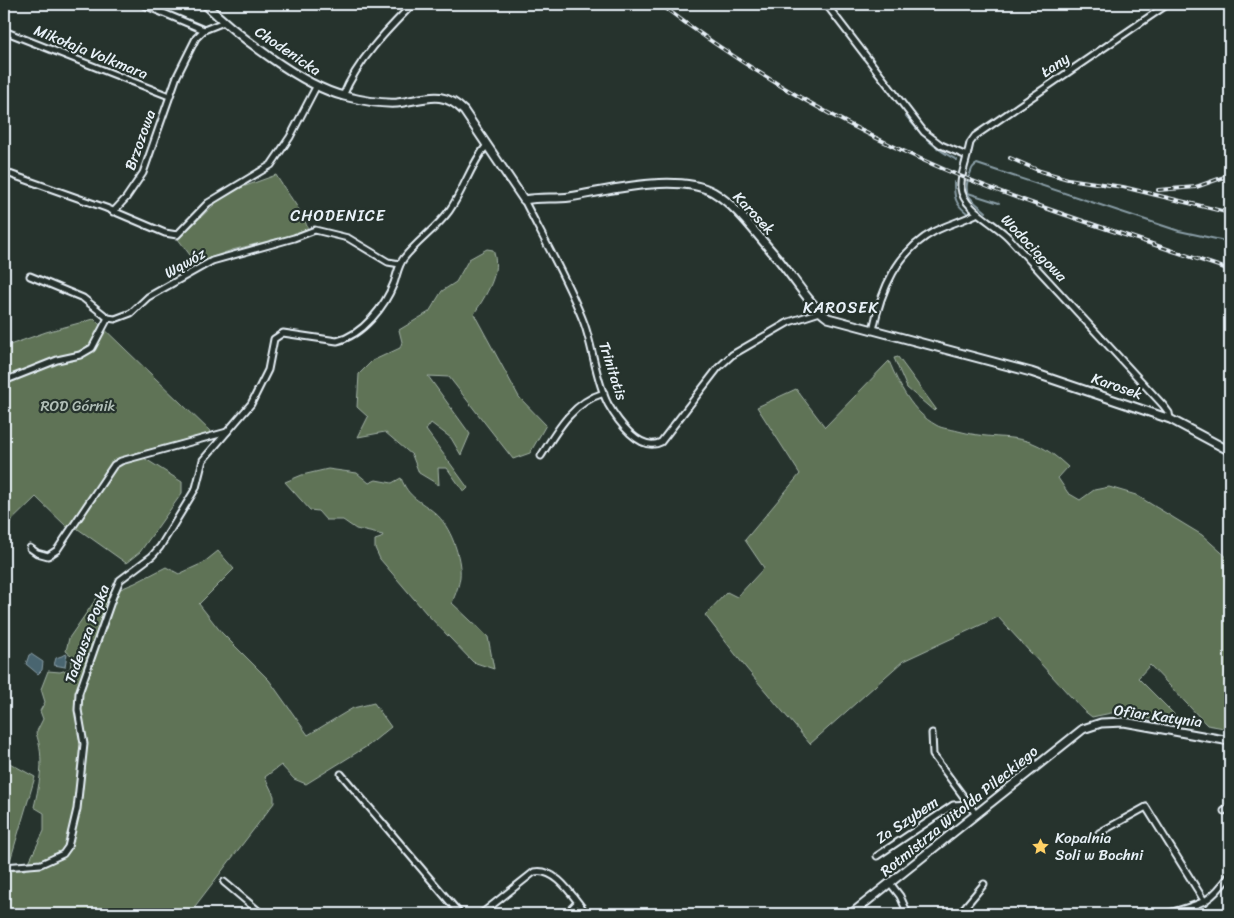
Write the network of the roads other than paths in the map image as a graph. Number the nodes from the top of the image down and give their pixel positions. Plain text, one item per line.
1 (142, 4) edge
2 (205, 4) edge
3 (413, 4) edge
4 (826, 4) edge
5 (1168, 4) edge
6 (224, 22) junction
7 (204, 30) junction
8 (4, 31) edge
9 (316, 87) junction
10 (169, 96) junction
11 (343, 96) junction
12 (487, 145) junction
13 (967, 156) junction
14 (4, 172) edge
15 (524, 200) junction
16 (112, 212) junction
17 (978, 212) junction
18 (400, 264) junction
19 (30, 276) dead end
20 (820, 312) junction
21 (108, 318) junction
22 (873, 330) junction
23 (4, 381) edge
24 (604, 393) junction
25 (1170, 419) junction
26 (228, 432) junction
27 (1230, 451) edge
28 (540, 456) dead end
29 (30, 548) dead end
30 (1083, 729) joint
31 (932, 733) dead end
32 (1230, 741) edge
33 (341, 774) dead end
34 (968, 804) junction
35 (1230, 807) edge
36 (1224, 811) dead end
37 (976, 815) junction
38 (1099, 833) dead end
39 (877, 856) dead end
40 (4, 867) edge
41 (1230, 875) edge
42 (224, 882) dead end
43 (890, 883) junction
44 (984, 884) dead end
45 (1205, 902) junction
46 (577, 903) junction
47 (1179, 913) edge
48 (262, 914) edge
49 (460, 914) edge
50 (481, 914) edge
51 (566, 914) edge
52 (587, 914) edge
53 (851, 914) edge
54 (908, 914) edge
55 (959, 914) edge
56 (1166, 914) edge

1 - 7 street
2 - 6 street, Chodenicka
3 - 11 street
4 - 13 street
5 - 13 street, Łany
6 - 7 street
6 - 9 street, Chodenicka
7 - 10 street, Brzozowa
8 - 10 street, Mikołaja Volkmara
9 - 11 street, Chodenicka
9 - 16 street
10 - 16 street, Brzozowa
11 - 12 street, Chodenicka
12 - 15 street, Chodenicka
12 - 18 street, Tadeusza Popka
13 - 17 street, Wodociągowa
14 - 16 street
15 - 20 street, Karosek
15 - 24 street, Trinitatis
17 - 22 street
17 - 25 street, Wodociągowa
18 - 21 street, Wąwóz
18 - 26 street, Tadeusza Popka
19 - 21 street
20 - 22 street, Karosek
20 - 24 street, Trinitatis
21 - 23 street
22 - 25 street, Karosek
24 - 28 street
25 - 27 street, Karosek
26 - 29 street
26 - 40 street, Tadeusza Popka
30 - 32 street, Ofiar Katynia
30 - 37 street, Rotmistrza Witolda Pileckiego
31 - 34 street
33 - 49 street
34 - 37 street
34 - 39 street, Za Szybem
35 - 36 street
37 - 43 street, Rotmistrza Witolda Pileckiego
38 - 45 street
41 - 45 street
42 - 48 street
43 - 53 street, Rotmistrza Witolda Pileckiego
43 - 54 street
44 - 55 street
45 - 47 street
46 - 50 street
46 - 51 street
46 - 52 street
47 - 56 street

